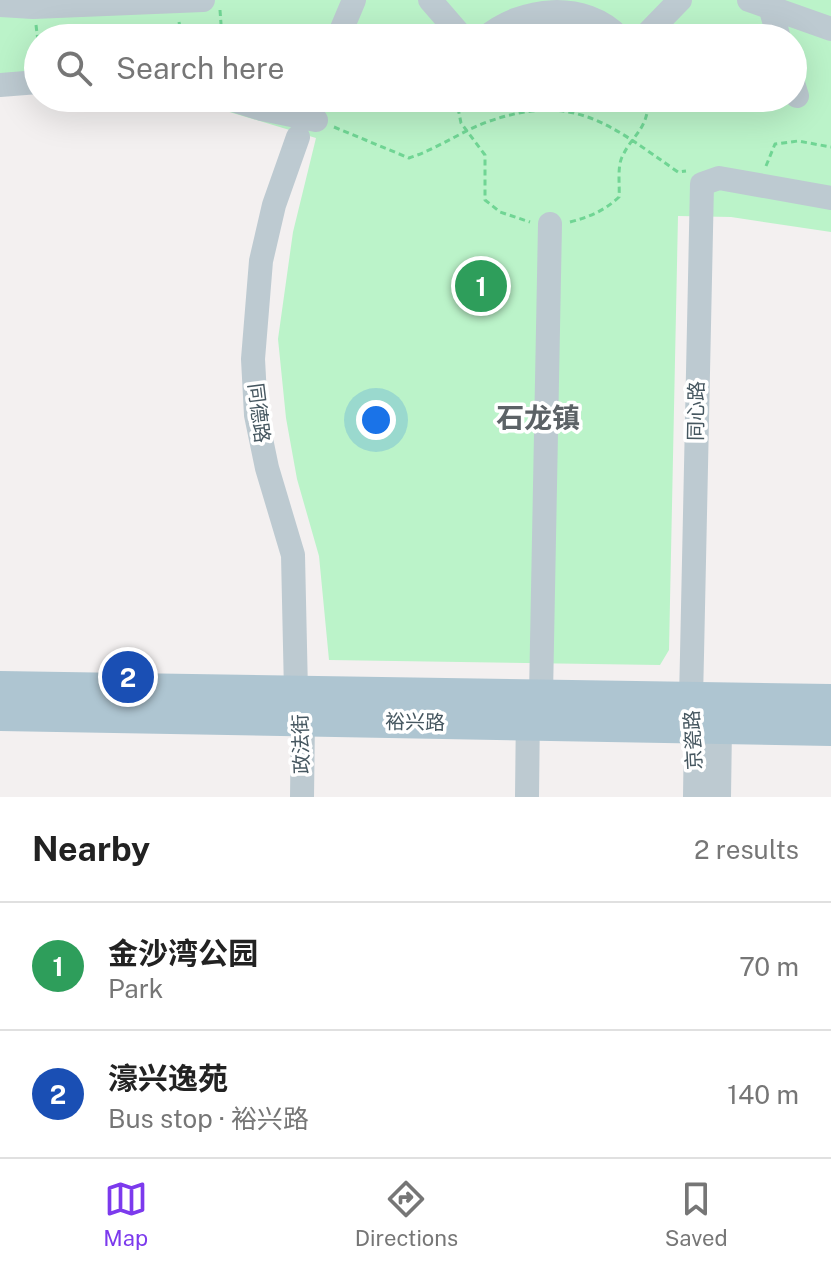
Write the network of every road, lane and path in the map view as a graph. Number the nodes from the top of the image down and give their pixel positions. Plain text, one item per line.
1 (203, 0) edge
2 (219, 0) edge
3 (354, 0) edge
4 (430, 0) edge
5 (680, 0) edge
6 (760, 4) edge
7 (0, 5) edge
8 (221, 24) edge
9 (344, 24) edge
10 (451, 24) edge
11 (504, 24) edge
12 (601, 24) edge
13 (657, 24) edge
14 (771, 24) edge
15 (831, 29) edge
16 (24, 83) edge
17 (0, 85) edge
18 (277, 112) edge
19 (458, 112) edge
20 (532, 112) edge
21 (568, 112) edge
22 (648, 112) edge
23 (316, 120) joint
24 (466, 132) junction
25 (298, 137) dead end
26 (634, 141) junction
27 (831, 147) edge
28 (689, 171) dead end
29 (761, 181) junction
30 (831, 198) edge
31 (550, 224) junction
32 (0, 687) edge
33 (831, 700) edge
34 (532, 705) junction
35 (300, 706) junction
36 (0, 715) edge
37 (702, 718) junction
38 (831, 730) edge
39 (302, 797) edge
40 (527, 797) edge
41 (695, 797) edge
42 (719, 797) edge

1 - 7 street
2 - 8 path
3 - 9 street
4 - 10 street
5 - 13 street
6 - 14 street
6 - 15 street
11 - 12 street
16 - 17 street
18 - 23 street
19 - 24 path
20 - 24 path
21 - 26 path
22 - 26 path
23 - 24 path
24 - 31 path
25 - 35 street, 同德路
26 - 28 path
26 - 31 path
27 - 29 path
29 - 30 street
29 - 37 street, 同心路
31 - 34 street
32 - 35 main road, 裕兴路
33 - 37 main road, 裕兴路
34 - 35 main road, 裕兴路
34 - 37 main road, 裕兴路
34 - 40 street
35 - 36 main road, 裕兴路
35 - 39 street, 政法街
37 - 38 main road, 裕兴路
37 - 41 street, 京瓷路
37 - 42 street, 京瓷路

